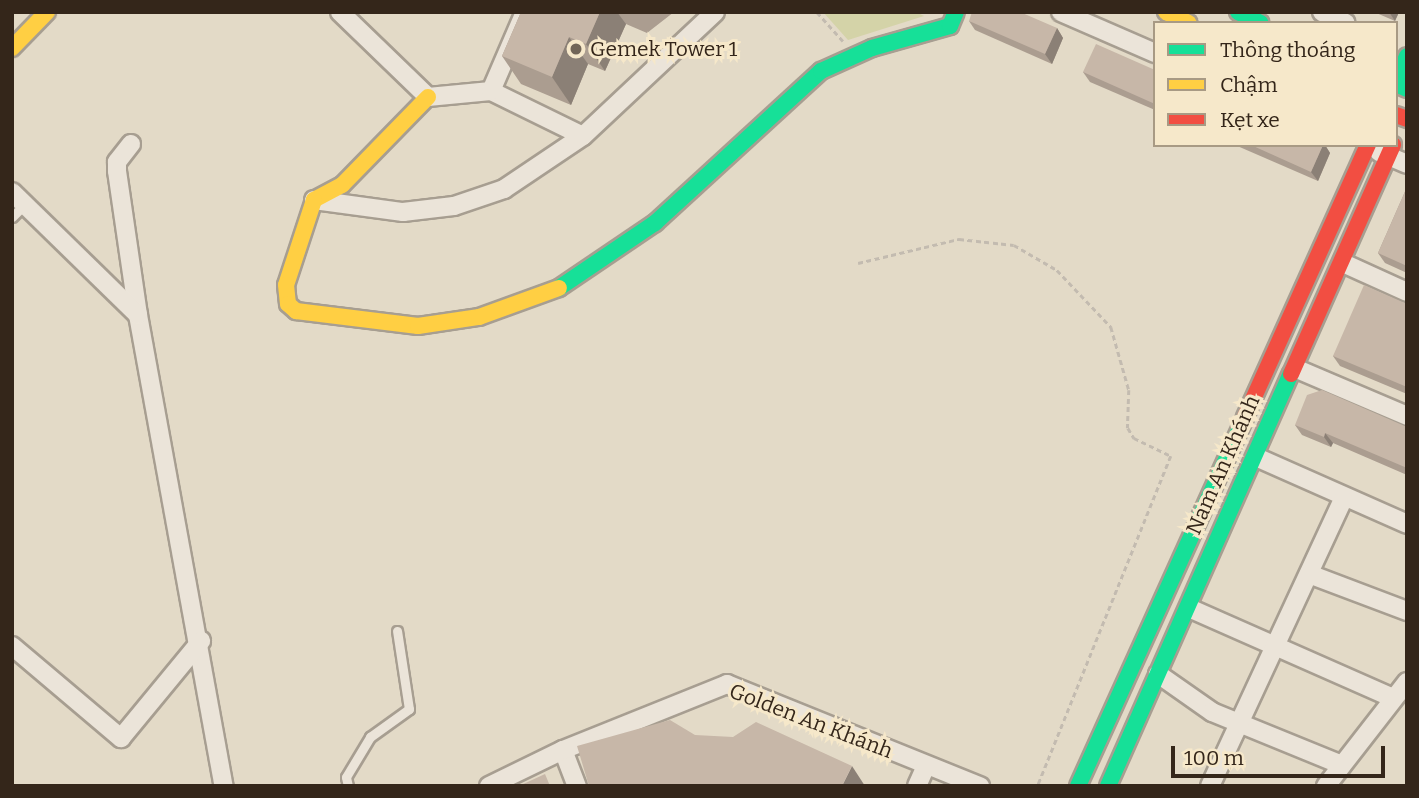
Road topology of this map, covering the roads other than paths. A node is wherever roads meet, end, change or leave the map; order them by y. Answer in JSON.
{"nodes":[{"id":1,"x":47,"y":12,"type":"edge"},
{"id":2,"x":340,"y":12,"type":"edge"},
{"id":3,"x":525,"y":12,"type":"edge"},
{"id":4,"x":715,"y":12,"type":"edge"},
{"id":5,"x":956,"y":12,"type":"edge"},
{"id":6,"x":1061,"y":12,"type":"edge"},
{"id":7,"x":1166,"y":12,"type":"edge"},
{"id":8,"x":1238,"y":12,"type":"edge"},
{"id":9,"x":1322,"y":12,"type":"edge"},
{"id":10,"x":1185,"y":21,"type":"edge"},
{"id":11,"x":1257,"y":21,"type":"edge"},
{"id":12,"x":1342,"y":21,"type":"edge"},
{"id":13,"x":12,"y":48,"type":"edge"},
{"id":14,"x":1153,"y":52,"type":"edge"},
{"id":15,"x":1407,"y":57,"type":"edge"},
{"id":16,"x":1398,"y":78,"type":"edge"},
{"id":17,"x":491,"y":92,"type":"junction"},
{"id":18,"x":428,"y":97,"type":"junction"},
{"id":19,"x":583,"y":136,"type":"junction"},
{"id":20,"x":131,"y":144,"type":"dead end"},
{"id":21,"x":1366,"y":147,"type":"edge"},
{"id":22,"x":1371,"y":147,"type":"edge"},
{"id":23,"x":1391,"y":151,"type":"edge"},
{"id":24,"x":1407,"y":164,"type":"edge"},
{"id":25,"x":19,"y":198,"type":"edge"},
{"id":26,"x":313,"y":201,"type":"junction"},
{"id":27,"x":12,"y":217,"type":"edge"},
{"id":28,"x":1343,"y":263,"type":"junction"},
{"id":29,"x":1407,"y":292,"type":"edge"},
{"id":30,"x":1293,"y":311,"type":"junction"},
{"id":31,"x":138,"y":315,"type":"junction"},
{"id":32,"x":1317,"y":322,"type":"junction"},
{"id":33,"x":1297,"y":369,"type":"junction"},
{"id":34,"x":1407,"y":416,"type":"edge"},
{"id":35,"x":1256,"y":457,"type":"junction"},
{"id":36,"x":1343,"y":499,"type":"junction"},
{"id":37,"x":1407,"y":524,"type":"edge"},
{"id":38,"x":1309,"y":574,"type":"junction"},
{"id":39,"x":1189,"y":608,"type":"junction"},
{"id":40,"x":1407,"y":611,"type":"edge"},
{"id":41,"x":397,"y":631,"type":"dead end"},
{"id":42,"x":201,"y":641,"type":"junction"},
{"id":43,"x":12,"y":646,"type":"edge"},
{"id":44,"x":1276,"y":649,"type":"junction"},
{"id":45,"x":1158,"y":674,"type":"junction"},
{"id":46,"x":1407,"y":682,"type":"edge"},
{"id":47,"x":1394,"y":698,"type":"junction"},
{"id":48,"x":1241,"y":722,"type":"junction"},
{"id":49,"x":563,"y":750,"type":"junction"},
{"id":50,"x":1342,"y":765,"type":"junction"},
{"id":51,"x":926,"y":766,"type":"junction"},
{"id":52,"x":224,"y":786,"type":"edge"},
{"id":53,"x":348,"y":786,"type":"edge"},
{"id":54,"x":489,"y":786,"type":"edge"},
{"id":55,"x":577,"y":786,"type":"edge"},
{"id":56,"x":917,"y":786,"type":"edge"},
{"id":57,"x":980,"y":786,"type":"edge"},
{"id":58,"x":1079,"y":786,"type":"edge"},
{"id":59,"x":1108,"y":786,"type":"edge"},
{"id":60,"x":1210,"y":786,"type":"edge"},
{"id":61,"x":1326,"y":786,"type":"edge"}],
"edges":[{"from":1,"to":13,"type":"street"},
{"from":2,"to":18,"type":"street"},
{"from":3,"to":17,"type":"street"},
{"from":4,"to":19,"type":"street"},
{"from":5,"to":26,"type":"street"},
{"from":6,"to":14,"type":"street"},
{"from":7,"to":10,"type":"street"},
{"from":8,"to":11,"type":"street"},
{"from":9,"to":12,"type":"street"},
{"from":15,"to":16,"type":"street"},
{"from":17,"to":18,"type":"street"},
{"from":17,"to":19,"type":"street"},
{"from":18,"to":26,"type":"street"},
{"from":19,"to":26,"type":"street"},
{"from":20,"to":31,"type":"street"},
{"from":21,"to":30,"type":"street","name":"Nam An Khánh"},
{"from":22,"to":23,"type":"street"},
{"from":23,"to":24,"type":"street"},
{"from":23,"to":28,"type":"street","name":"Nam An Khánh"},
{"from":25,"to":27,"type":"lane"},
{"from":25,"to":31,"type":"street"},
{"from":28,"to":29,"type":"street"},
{"from":28,"to":32,"type":"street","name":"Nam An Khánh"},
{"from":30,"to":32,"type":"street"},
{"from":30,"to":58,"type":"street","name":"Nam An Khánh"},
{"from":31,"to":42,"type":"street"},
{"from":32,"to":33,"type":"street","name":"Nam An Khánh"},
{"from":33,"to":34,"type":"street"},
{"from":33,"to":35,"type":"street","name":"Nam An Khánh"},
{"from":35,"to":36,"type":"street"},
{"from":35,"to":39,"type":"street","name":"Nam An Khánh"},
{"from":36,"to":37,"type":"street"},
{"from":36,"to":38,"type":"street"},
{"from":38,"to":40,"type":"street"},
{"from":38,"to":44,"type":"street"},
{"from":39,"to":44,"type":"street"},
{"from":39,"to":45,"type":"street","name":"Nam An Khánh"},
{"from":41,"to":53,"type":"lane"},
{"from":42,"to":43,"type":"street"},
{"from":42,"to":52,"type":"street"},
{"from":44,"to":47,"type":"street"},
{"from":44,"to":48,"type":"street"},
{"from":45,"to":48,"type":"street"},
{"from":45,"to":59,"type":"street","name":"Nam An Khánh"},
{"from":46,"to":47,"type":"street"},
{"from":47,"to":50,"type":"street"},
{"from":48,"to":50,"type":"street"},
{"from":48,"to":60,"type":"street"},
{"from":49,"to":51,"type":"street","name":"Golden An Khánh"},
{"from":49,"to":54,"type":"street","name":"Golden An Khánh"},
{"from":49,"to":55,"type":"street"},
{"from":50,"to":61,"type":"street"},
{"from":51,"to":56,"type":"street"},
{"from":51,"to":57,"type":"street","name":"Golden An Khánh"}]}
